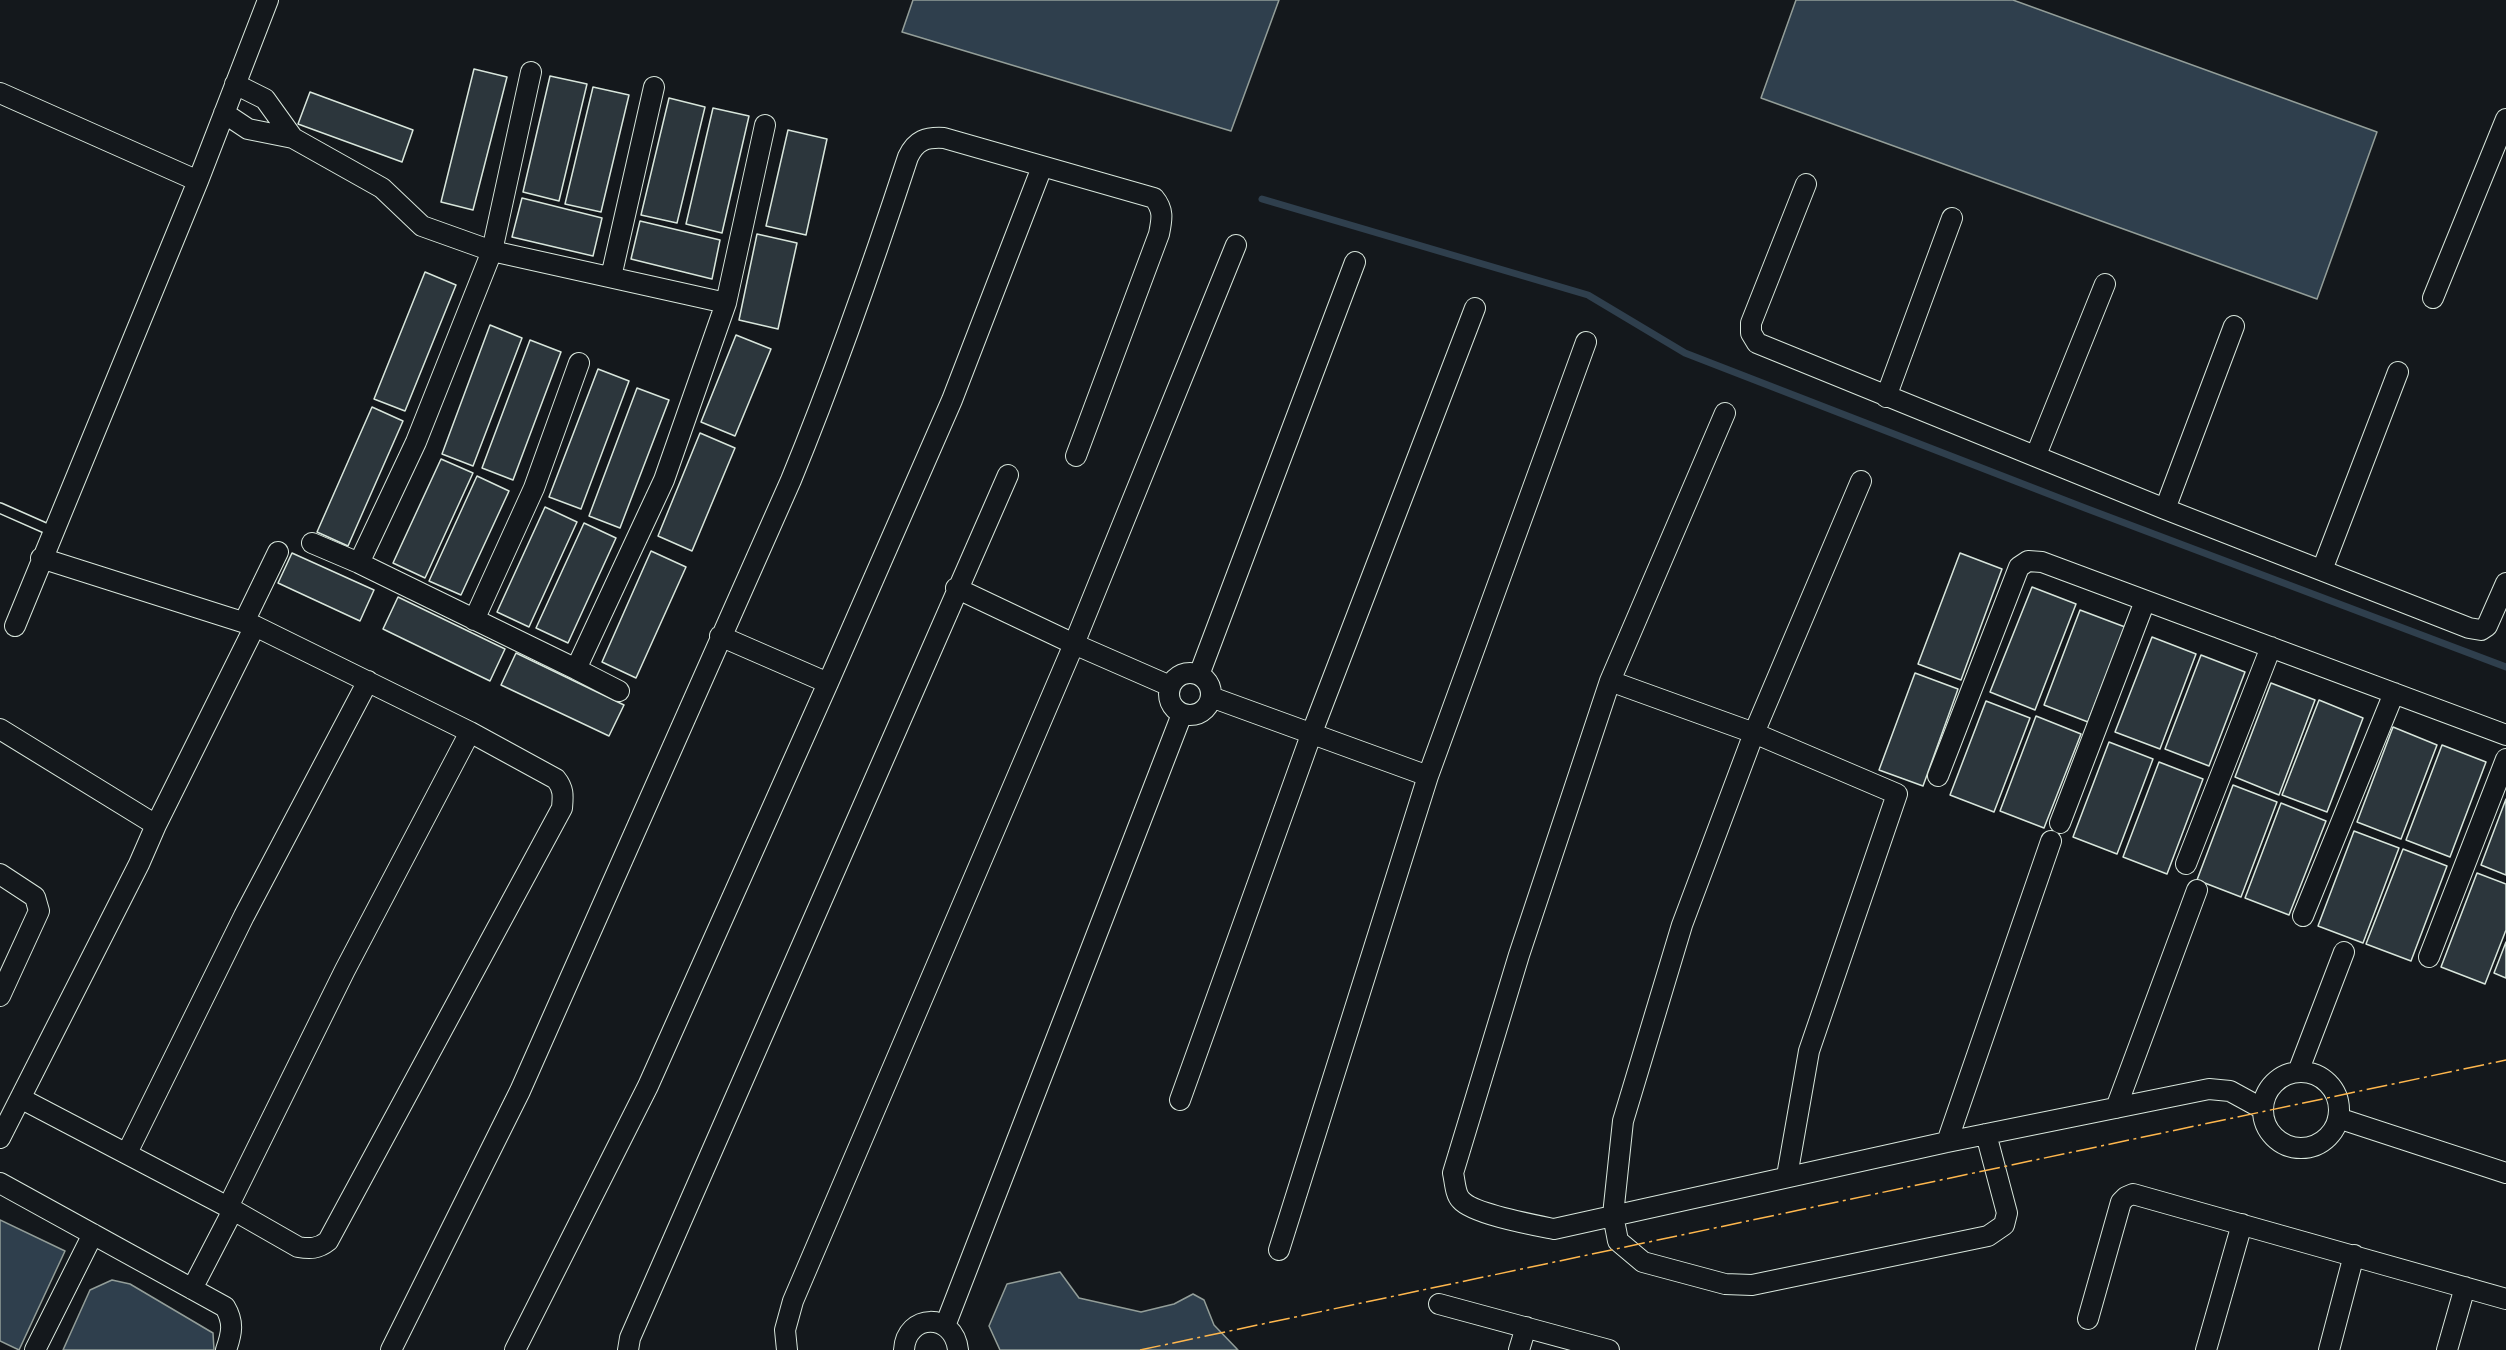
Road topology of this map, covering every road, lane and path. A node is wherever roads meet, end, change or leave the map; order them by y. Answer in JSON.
{"nodes":[{"id":1,"x":268,"y":0,"type":"edge"},
{"id":2,"x":531,"y":72,"type":"dead end"},
{"id":3,"x":235,"y":84,"type":"junction"},
{"id":4,"x":654,"y":87,"type":"dead end"},
{"id":5,"x":0,"y":93,"type":"edge"},
{"id":6,"x":224,"y":113,"type":"junction"},
{"id":7,"x":2506,"y":119,"type":"edge"},
{"id":8,"x":765,"y":125,"type":"dead end"},
{"id":9,"x":293,"y":138,"type":"junction"},
{"id":10,"x":1042,"y":167,"type":"junction"},
{"id":11,"x":198,"y":182,"type":"junction"},
{"id":12,"x":1806,"y":184,"type":"dead end"},
{"id":13,"x":1952,"y":218,"type":"dead end"},
{"id":14,"x":1236,"y":245,"type":"dead end"},
{"id":15,"x":492,"y":251,"type":"junction"},
{"id":16,"x":1355,"y":262,"type":"dead end"},
{"id":17,"x":611,"y":277,"type":"junction"},
{"id":18,"x":2104,"y":284,"type":"dead end"},
{"id":19,"x":2433,"y":298,"type":"dead end"},
{"id":20,"x":726,"y":303,"type":"junction"},
{"id":21,"x":1475,"y":308,"type":"dead end"},
{"id":22,"x":2234,"y":326,"type":"dead end"},
{"id":23,"x":1586,"y":342,"type":"dead end"},
{"id":24,"x":579,"y":363,"type":"dead end"},
{"id":25,"x":2398,"y":372,"type":"dead end"},
{"id":26,"x":1886,"y":397,"type":"junction"},
{"id":27,"x":1725,"y":413,"type":"dead end"},
{"id":28,"x":2036,"y":455,"type":"junction"},
{"id":29,"x":1076,"y":456,"type":"dead end"},
{"id":30,"x":1008,"y":475,"type":"dead end"},
{"id":31,"x":1861,"y":481,"type":"dead end"},
{"id":32,"x":0,"y":508,"type":"edge"},
{"id":33,"x":2165,"y":509,"type":"junction"},
{"id":34,"x":52,"y":531,"type":"junction"},
{"id":35,"x":312,"y":543,"type":"dead end"},
{"id":36,"x":278,"y":552,"type":"dead end"},
{"id":37,"x":41,"y":558,"type":"junction"},
{"id":38,"x":359,"y":563,"type":"junction"},
{"id":39,"x":2322,"y":570,"type":"junction"},
{"id":40,"x":2506,"y":583,"type":"edge"},
{"id":41,"x":956,"y":588,"type":"junction"},
{"id":42,"x":2145,"y":601,"type":"junction"},
{"id":43,"x":474,"y":620,"type":"junction"},
{"id":44,"x":249,"y":624,"type":"junction"},
{"id":45,"x":15,"y":626,"type":"dead end"},
{"id":46,"x":720,"y":636,"type":"junction"},
{"id":47,"x":1074,"y":644,"type":"junction"},
{"id":48,"x":2271,"y":647,"type":"junction"},
{"id":49,"x":576,"y":669,"type":"junction"},
{"id":50,"x":1199,"y":675,"type":"junction"},
{"id":51,"x":368,"y":681,"type":"junction"},
{"id":52,"x":1610,"y":681,"type":"junction"},
{"id":53,"x":828,"y":683,"type":"junction"},
{"id":54,"x":1170,"y":686,"type":"junction"},
{"id":55,"x":619,"y":691,"type":"dead end"},
{"id":56,"x":2394,"y":693,"type":"junction"},
{"id":57,"x":1211,"y":697,"type":"junction"},
{"id":58,"x":1182,"y":714,"type":"junction"},
{"id":59,"x":0,"y":729,"type":"edge"},
{"id":60,"x":470,"y":732,"type":"junction"},
{"id":61,"x":1754,"y":733,"type":"junction"},
{"id":62,"x":1311,"y":735,"type":"junction"},
{"id":63,"x":2506,"y":735,"type":"edge"},
{"id":64,"x":2506,"y":759,"type":"edge"},
{"id":65,"x":1428,"y":776,"type":"junction"},
{"id":66,"x":1938,"y":776,"type":"dead end"},
{"id":67,"x":156,"y":825,"type":"junction"},
{"id":68,"x":2186,"y":864,"type":"dead end"},
{"id":69,"x":0,"y":874,"type":"edge"},
{"id":70,"x":2197,"y":890,"type":"dead end"},
{"id":71,"x":2303,"y":916,"type":"dead end"},
{"id":72,"x":2344,"y":952,"type":"dead end"},
{"id":73,"x":2429,"y":957,"type":"dead end"},
{"id":74,"x":0,"y":996,"type":"edge"},
{"id":75,"x":2298,"y":1072,"type":"junction"},
{"id":76,"x":22,"y":1099,"type":"junction"},
{"id":77,"x":1180,"y":1100,"type":"dead end"},
{"id":78,"x":2116,"y":1108,"type":"junction"},
{"id":79,"x":2263,"y":1109,"type":"junction"},
{"id":80,"x":2338,"y":1118,"type":"junction"},
{"id":81,"x":1986,"y":1134,"type":"junction"},
{"id":82,"x":0,"y":1138,"type":"edge"},
{"id":83,"x":1947,"y":1142,"type":"junction"},
{"id":84,"x":127,"y":1153,"type":"junction"},
{"id":85,"x":2506,"y":1173,"type":"edge"},
{"id":86,"x":1786,"y":1176,"type":"junction"},
{"id":87,"x":0,"y":1183,"type":"edge"},
{"id":88,"x":231,"y":1208,"type":"junction"},
{"id":89,"x":1613,"y":1215,"type":"junction"},
{"id":90,"x":2242,"y":1224,"type":"junction"},
{"id":91,"x":93,"y":1234,"type":"junction"},
{"id":92,"x":1279,"y":1250,"type":"dead end"},
{"id":93,"x":2354,"y":1256,"type":"junction"},
{"id":94,"x":2465,"y":1287,"type":"junction"},
{"id":95,"x":192,"y":1289,"type":"junction"},
{"id":96,"x":2506,"y":1299,"type":"edge"},
{"id":97,"x":1439,"y":1304,"type":"dead end"},
{"id":98,"x":2088,"y":1319,"type":"dead end"},
{"id":99,"x":945,"y":1326,"type":"junction"},
{"id":100,"x":1526,"y":1327,"type":"junction"},
{"id":101,"x":900,"y":1349,"type":"edge"},
{"id":102,"x":35,"y":1350,"type":"edge"},
{"id":103,"x":226,"y":1350,"type":"edge"},
{"id":104,"x":391,"y":1350,"type":"edge"},
{"id":105,"x":515,"y":1350,"type":"edge"},
{"id":106,"x":628,"y":1350,"type":"edge"},
{"id":107,"x":787,"y":1350,"type":"edge"},
{"id":108,"x":958,"y":1350,"type":"edge"},
{"id":109,"x":1519,"y":1350,"type":"edge"},
{"id":110,"x":1609,"y":1350,"type":"edge"},
{"id":111,"x":2206,"y":1350,"type":"edge"},
{"id":112,"x":2329,"y":1350,"type":"edge"},
{"id":113,"x":2448,"y":1350,"type":"edge"}],
"edges":[{"from":1,"to":3,"type":"street"},
{"from":2,"to":15,"type":"street"},
{"from":3,"to":6,"type":"street"},
{"from":3,"to":9,"type":"street"},
{"from":4,"to":17,"type":"street"},
{"from":5,"to":11,"type":"street"},
{"from":6,"to":9,"type":"street"},
{"from":6,"to":11,"type":"street"},
{"from":7,"to":19,"type":"street"},
{"from":8,"to":20,"type":"street"},
{"from":9,"to":15,"type":"street"},
{"from":10,"to":29,"type":"street"},
{"from":10,"to":46,"type":"street"},
{"from":10,"to":53,"type":"street"},
{"from":11,"to":34,"type":"street"},
{"from":12,"to":26,"type":"street"},
{"from":13,"to":26,"type":"street"},
{"from":14,"to":47,"type":"street"},
{"from":15,"to":17,"type":"street"},
{"from":15,"to":38,"type":"street"},
{"from":16,"to":50,"type":"street"},
{"from":17,"to":20,"type":"street"},
{"from":18,"to":28,"type":"street"},
{"from":20,"to":49,"type":"street"},
{"from":21,"to":62,"type":"street"},
{"from":22,"to":33,"type":"street"},
{"from":23,"to":65,"type":"street"},
{"from":24,"to":43,"type":"street"},
{"from":25,"to":39,"type":"street"},
{"from":26,"to":28,"type":"street"},
{"from":27,"to":52,"type":"street"},
{"from":28,"to":33,"type":"street"},
{"from":30,"to":41,"type":"street"},
{"from":31,"to":61,"type":"street"},
{"from":32,"to":34,"type":"lane"},
{"from":33,"to":39,"type":"street"},
{"from":34,"to":37,"type":"street"},
{"from":35,"to":38,"type":"street"},
{"from":36,"to":44,"type":"street"},
{"from":37,"to":44,"type":"street"},
{"from":37,"to":45,"type":"street"},
{"from":38,"to":43,"type":"street"},
{"from":39,"to":40,"type":"street"},
{"from":41,"to":47,"type":"street"},
{"from":41,"to":106,"type":"street"},
{"from":42,"to":48,"type":"street"},
{"from":42,"to":66,"type":"street"},
{"from":42,"to":83,"type":"street"},
{"from":43,"to":49,"type":"street"},
{"from":44,"to":51,"type":"street"},
{"from":44,"to":67,"type":"street"},
{"from":46,"to":53,"type":"street"},
{"from":46,"to":104,"type":"street"},
{"from":47,"to":54,"type":"street"},
{"from":47,"to":107,"type":"street"},
{"from":48,"to":56,"type":"street"},
{"from":48,"to":68,"type":"street"},
{"from":49,"to":55,"type":"street"},
{"from":50,"to":54,"type":"street"},
{"from":50,"to":57,"type":"street"},
{"from":51,"to":60,"type":"street"},
{"from":51,"to":84,"type":"street"},
{"from":52,"to":61,"type":"street"},
{"from":52,"to":89,"type":"street"},
{"from":53,"to":105,"type":"street"},
{"from":54,"to":58,"type":"street"},
{"from":56,"to":63,"type":"street"},
{"from":56,"to":71,"type":"street"},
{"from":57,"to":58,"type":"street"},
{"from":57,"to":62,"type":"street"},
{"from":58,"to":99,"type":"street"},
{"from":59,"to":67,"type":"street"},
{"from":60,"to":88,"type":"street"},
{"from":60,"to":88,"type":"street"},
{"from":61,"to":86,"type":"street"},
{"from":61,"to":89,"type":"street"},
{"from":62,"to":65,"type":"street"},
{"from":62,"to":77,"type":"street"},
{"from":64,"to":73,"type":"street"},
{"from":65,"to":92,"type":"street"},
{"from":67,"to":76,"type":"street"},
{"from":69,"to":74,"type":"street"},
{"from":70,"to":78,"type":"street"},
{"from":72,"to":75,"type":"street"},
{"from":75,"to":79,"type":"street"},
{"from":75,"to":80,"type":"street"},
{"from":76,"to":82,"type":"street"},
{"from":76,"to":84,"type":"street"},
{"from":78,"to":79,"type":"street"},
{"from":78,"to":81,"type":"street"},
{"from":79,"to":80,"type":"street"},
{"from":80,"to":85,"type":"street"},
{"from":81,"to":83,"type":"street"},
{"from":81,"to":89,"type":"street"},
{"from":83,"to":86,"type":"street"},
{"from":84,"to":88,"type":"street"},
{"from":86,"to":89,"type":"street"},
{"from":87,"to":91,"type":"street"},
{"from":88,"to":95,"type":"street"},
{"from":90,"to":93,"type":"street"},
{"from":90,"to":98,"type":"street"},
{"from":90,"to":111,"type":"street"},
{"from":91,"to":95,"type":"street"},
{"from":91,"to":102,"type":"street"},
{"from":93,"to":94,"type":"street"},
{"from":93,"to":112,"type":"street"},
{"from":94,"to":96,"type":"street"},
{"from":94,"to":113,"type":"street"},
{"from":95,"to":103,"type":"street"},
{"from":97,"to":100,"type":"street"},
{"from":99,"to":101,"type":"street"},
{"from":99,"to":108,"type":"street"},
{"from":100,"to":109,"type":"street"},
{"from":100,"to":110,"type":"street"}]}
